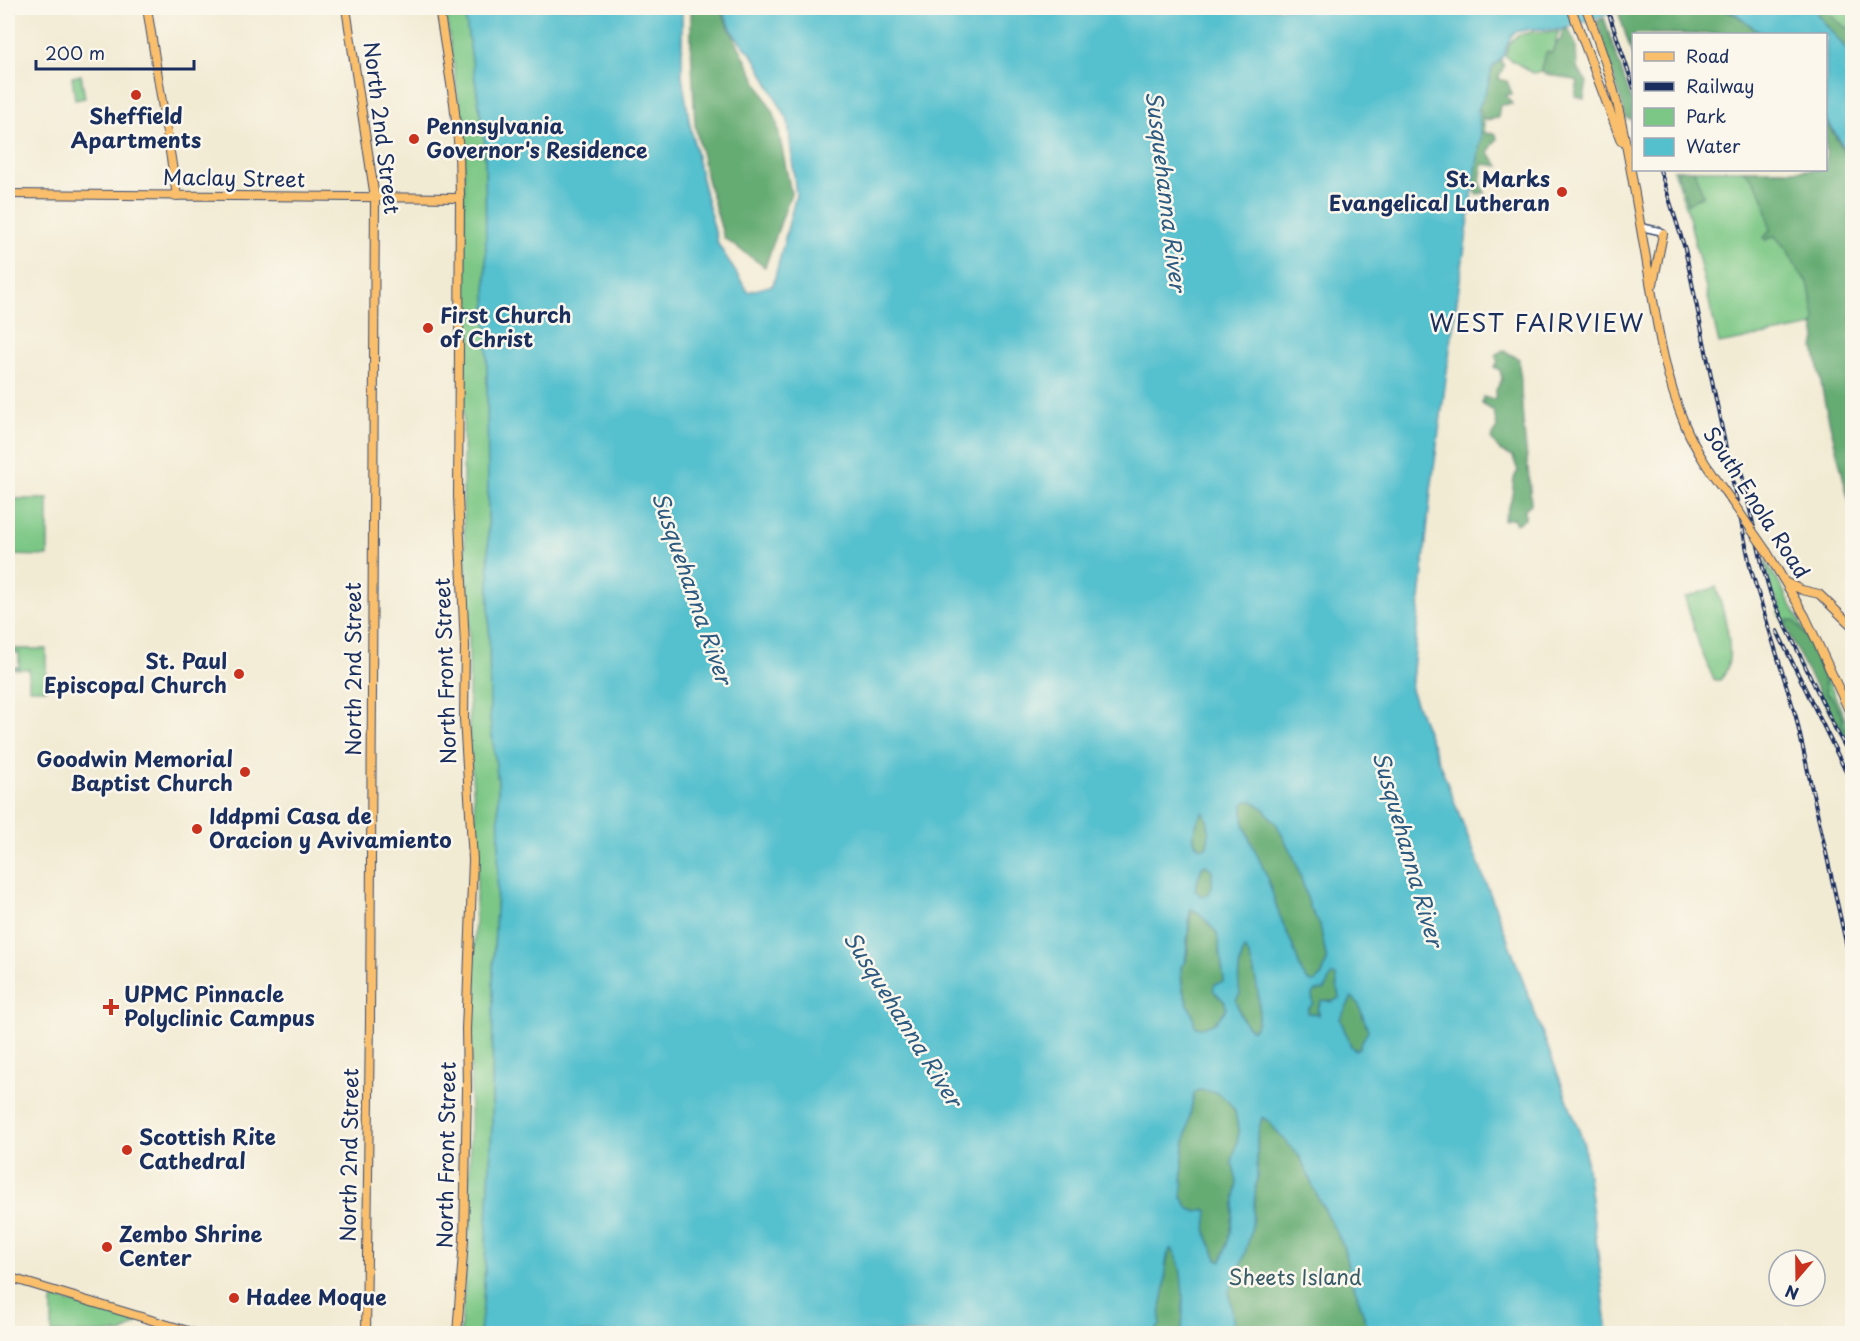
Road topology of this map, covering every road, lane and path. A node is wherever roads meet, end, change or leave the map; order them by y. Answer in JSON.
{"nodes":[{"id":1,"x":147,"y":8,"type":"edge"},
{"id":2,"x":346,"y":8,"type":"edge"},
{"id":3,"x":439,"y":8,"type":"edge"},
{"id":4,"x":1571,"y":8,"type":"edge"},
{"id":5,"x":1586,"y":8,"type":"edge"},
{"id":6,"x":1628,"y":159,"type":"junction"},
{"id":7,"x":8,"y":194,"type":"edge"},
{"id":8,"x":177,"y":196,"type":"junction"},
{"id":9,"x":375,"y":198,"type":"junction"},
{"id":10,"x":460,"y":198,"type":"junction"},
{"id":11,"x":1641,"y":227,"type":"junction"},
{"id":12,"x":1663,"y":234,"type":"joint"},
{"id":13,"x":1652,"y":288,"type":"junction"},
{"id":14,"x":1786,"y":582,"type":"junction"},
{"id":15,"x":1812,"y":593,"type":"junction"},
{"id":16,"x":1795,"y":598,"type":"junction"},
{"id":17,"x":1852,"y":626,"type":"edge"},
{"id":18,"x":1852,"y":717,"type":"edge"},
{"id":19,"x":8,"y":1278,"type":"edge"},
{"id":20,"x":198,"y":1334,"type":"edge"},
{"id":21,"x":366,"y":1334,"type":"edge"},
{"id":22,"x":457,"y":1334,"type":"edge"}],
"edges":[{"from":1,"to":8,"type":"main road"},
{"from":2,"to":9,"type":"main road","name":"North 2nd Street"},
{"from":3,"to":10,"type":"main road","name":"North Front Street"},
{"from":4,"to":6,"type":"main road","name":"South Enola Road"},
{"from":5,"to":6,"type":"main road","name":"South Enola Road"},
{"from":6,"to":11,"type":"main road","name":"South Enola Road"},
{"from":7,"to":8,"type":"main road","name":"Maclay Street"},
{"from":8,"to":9,"type":"main road","name":"Maclay Street"},
{"from":9,"to":10,"type":"main road","name":"Maclay Street"},
{"from":9,"to":21,"type":"main road","name":"North 2nd Street"},
{"from":10,"to":22,"type":"main road","name":"North Front Street"},
{"from":11,"to":12,"type":"street"},
{"from":11,"to":13,"type":"main road","name":"South Enola Road"},
{"from":12,"to":13,"type":"main road"},
{"from":13,"to":14,"type":"main road","name":"South Enola Road","bridge":true},
{"from":14,"to":15,"type":"main road"},
{"from":14,"to":16,"type":"main road","name":"South Enola Road"},
{"from":15,"to":16,"type":"main road"},
{"from":15,"to":17,"type":"main road"},
{"from":16,"to":18,"type":"main road","name":"South Enola Road"},
{"from":19,"to":20,"type":"main road"}]}
